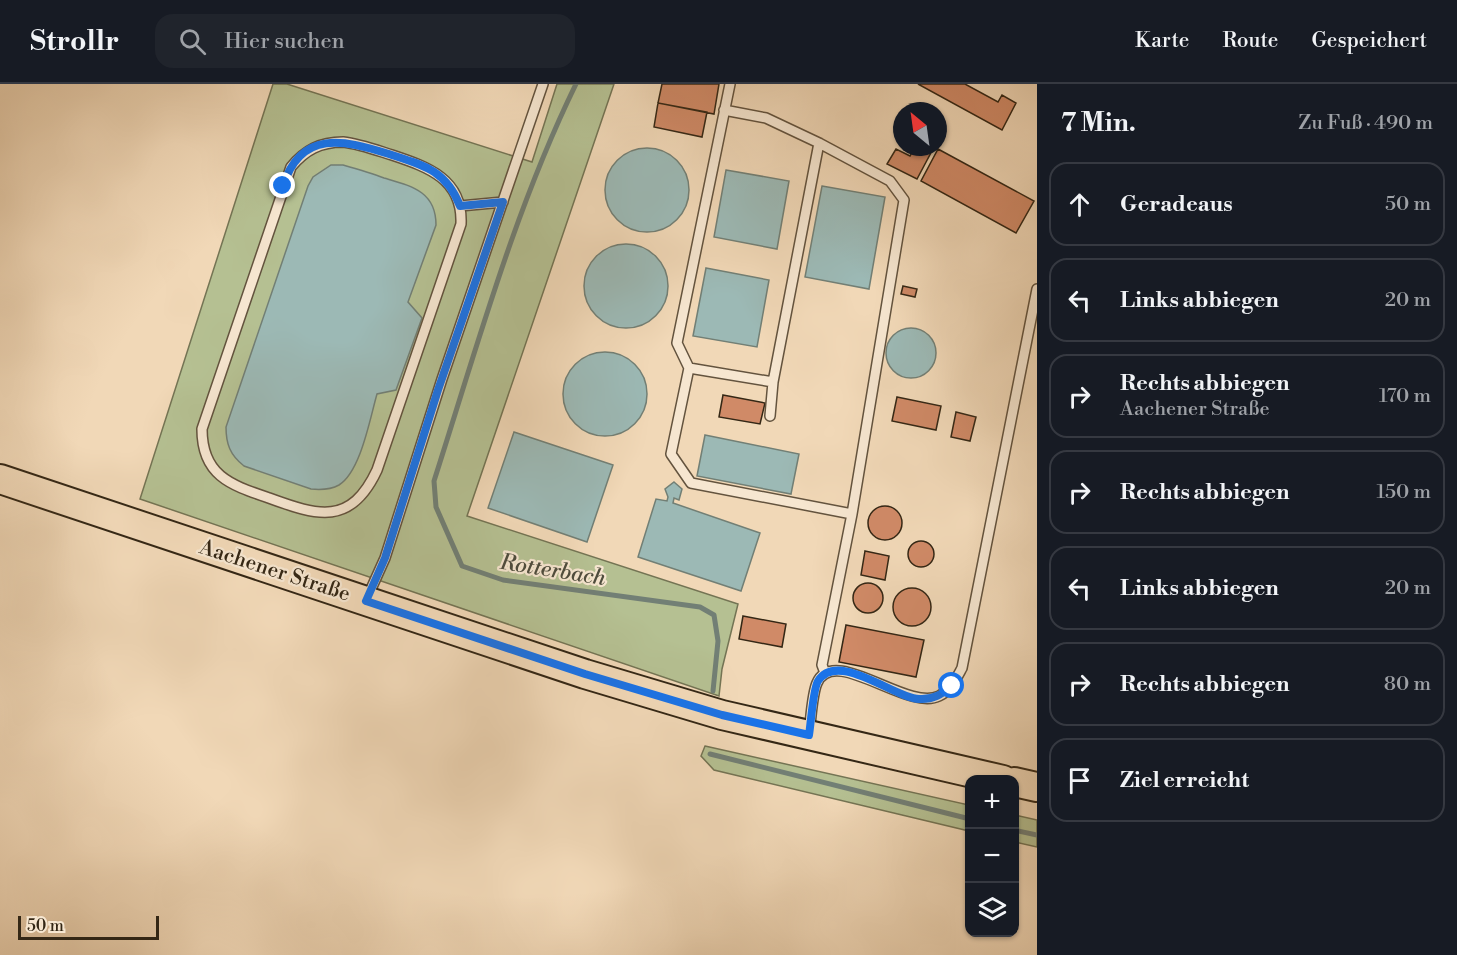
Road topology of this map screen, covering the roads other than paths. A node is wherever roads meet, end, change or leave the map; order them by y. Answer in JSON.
{"nodes":[{"id":1,"x":543,"y":84,"type":"edge"},
{"id":2,"x":730,"y":84,"type":"edge"},
{"id":3,"x":724,"y":110,"type":"junction"},
{"id":4,"x":819,"y":143,"type":"junction"},
{"id":5,"x":503,"y":202,"type":"junction"},
{"id":6,"x":460,"y":206,"type":"junction"},
{"id":7,"x":1037,"y":289,"type":"edge"},
{"id":8,"x":689,"y":368,"type":"junction"},
{"id":9,"x":773,"y":382,"type":"junction"},
{"id":10,"x":770,"y":416,"type":"dead end"},
{"id":11,"x":0,"y":478,"type":"edge"},
{"id":12,"x":852,"y":514,"type":"junction"},
{"id":13,"x":366,"y":601,"type":"junction"},
{"id":14,"x":825,"y":673,"type":"junction"},
{"id":15,"x":809,"y":735,"type":"junction"},
{"id":16,"x":981,"y":775,"type":"edge"},
{"id":17,"x":1019,"y":783,"type":"edge"},
{"id":18,"x":1037,"y":787,"type":"edge"}],
"edges":[{"from":1,"to":5,"type":"lane"},
{"from":2,"to":3,"type":"lane"},
{"from":3,"to":4,"type":"lane"},
{"from":3,"to":8,"type":"lane"},
{"from":4,"to":9,"type":"lane"},
{"from":4,"to":12,"type":"lane"},
{"from":5,"to":6,"type":"lane"},
{"from":5,"to":13,"type":"lane"},
{"from":6,"to":6,"type":"lane"},
{"from":7,"to":14,"type":"lane"},
{"from":8,"to":9,"type":"lane"},
{"from":8,"to":12,"type":"lane"},
{"from":9,"to":10,"type":"lane"},
{"from":11,"to":13,"type":"main road","name":"Aachener Straße"},
{"from":12,"to":14,"type":"lane"},
{"from":13,"to":15,"type":"main road","name":"Aachener Straße"},
{"from":14,"to":15,"type":"lane"},
{"from":15,"to":16,"type":"main road","name":"Aachener Straße"},
{"from":17,"to":18,"type":"main road"}]}
